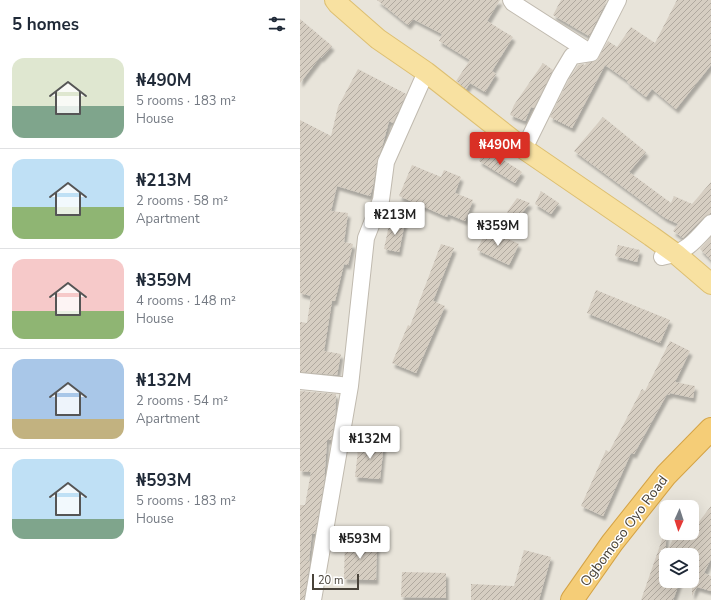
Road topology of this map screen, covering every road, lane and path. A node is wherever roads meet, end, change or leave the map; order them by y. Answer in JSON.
{"nodes":[{"id":1,"x":335,"y":0,"type":"edge"},
{"id":2,"x":511,"y":0,"type":"edge"},
{"id":3,"x":618,"y":0,"type":"edge"},
{"id":4,"x":591,"y":53,"type":"junction"},
{"id":5,"x":426,"y":72,"type":"junction"},
{"id":6,"x":524,"y":149,"type":"junction"},
{"id":7,"x":711,"y":223,"type":"edge"},
{"id":8,"x":669,"y":255,"type":"junction"},
{"id":9,"x":711,"y":284,"type":"edge"},
{"id":10,"x":711,"y":299,"type":"edge"},
{"id":11,"x":300,"y":381,"type":"edge"},
{"id":12,"x":350,"y":386,"type":"junction"},
{"id":13,"x":710,"y":428,"type":"edge"},
{"id":14,"x":313,"y":600,"type":"edge"},
{"id":15,"x":572,"y":600,"type":"edge"}],
"edges":[{"from":1,"to":5,"type":"main road"},
{"from":2,"to":4,"type":"street"},
{"from":3,"to":4,"type":"street"},
{"from":4,"to":6,"type":"street"},
{"from":5,"to":6,"type":"main road"},
{"from":5,"to":12,"type":"street"},
{"from":6,"to":8,"type":"main road"},
{"from":7,"to":8,"type":"street"},
{"from":8,"to":9,"type":"main road"},
{"from":8,"to":10,"type":"main road"},
{"from":11,"to":12,"type":"street"},
{"from":12,"to":14,"type":"street"},
{"from":13,"to":15,"type":"highway","name":"Ogbomoso Oyo Road"}]}
